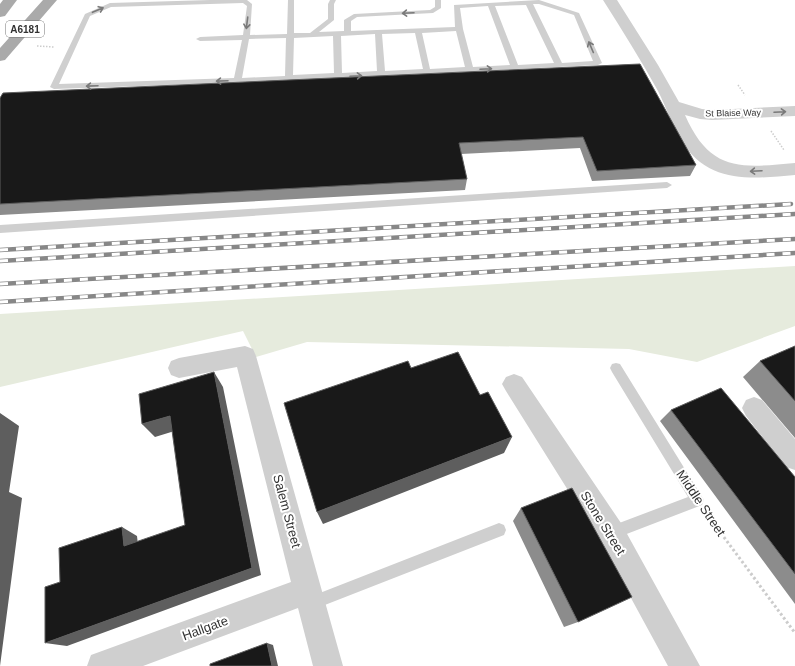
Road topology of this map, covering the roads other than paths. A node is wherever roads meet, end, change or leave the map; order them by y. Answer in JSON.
{"nodes":[{"id":1,"x":10,"y":0,"type":"edge"},
{"id":2,"x":50,"y":0,"type":"edge"},
{"id":3,"x":291,"y":0,"type":"edge"},
{"id":4,"x":333,"y":0,"type":"edge"},
{"id":5,"x":438,"y":0,"type":"edge"},
{"id":6,"x":610,"y":0,"type":"edge"},
{"id":7,"x":529,"y":3,"type":"junction"},
{"id":8,"x":492,"y":4,"type":"junction"},
{"id":9,"x":0,"y":13,"type":"edge"},
{"id":10,"x":459,"y":29,"type":"junction"},
{"id":11,"x":418,"y":31,"type":"junction"},
{"id":12,"x":378,"y":32,"type":"junction"},
{"id":13,"x":337,"y":34,"type":"junction"},
{"id":14,"x":348,"y":34,"type":"junction"},
{"id":15,"x":311,"y":35,"type":"junction"},
{"id":16,"x":289,"y":36,"type":"junction"},
{"id":17,"x":246,"y":38,"type":"junction"},
{"id":18,"x":200,"y":39,"type":"dead end"},
{"id":19,"x":0,"y":58,"type":"edge"},
{"id":20,"x":559,"y":65,"type":"junction"},
{"id":21,"x":515,"y":68,"type":"junction"},
{"id":22,"x":470,"y":70,"type":"junction"},
{"id":23,"x":427,"y":72,"type":"junction"},
{"id":24,"x":381,"y":74,"type":"junction"},
{"id":25,"x":338,"y":76,"type":"junction"},
{"id":26,"x":289,"y":79,"type":"junction"},
{"id":27,"x":237,"y":81,"type":"junction"},
{"id":28,"x":673,"y":105,"type":"junction"},
{"id":29,"x":795,"y":111,"type":"edge"},
{"id":30,"x":795,"y":169,"type":"edge"},
{"id":31,"x":667,"y":185,"type":"dead end"},
{"id":32,"x":0,"y":229,"type":"edge"},
{"id":33,"x":179,"y":368,"type":"dead end"},
{"id":34,"x":616,"y":368,"type":"dead end"},
{"id":35,"x":514,"y":384,"type":"dead end"},
{"id":36,"x":754,"y":408,"type":"dead end"},
{"id":37,"x":795,"y":458,"type":"edge"},
{"id":38,"x":499,"y":530,"type":"dead end"},
{"id":39,"x":611,"y":533,"type":"junction"},
{"id":40,"x":310,"y":596,"type":"junction"},
{"id":41,"x":102,"y":666,"type":"edge"},
{"id":42,"x":328,"y":666,"type":"edge"},
{"id":43,"x":685,"y":666,"type":"edge"}],
"edges":[{"from":1,"to":9,"type":"main road","number":"A6181"},
{"from":2,"to":19,"type":"main road","number":"A6181"},
{"from":3,"to":16,"type":"lane"},
{"from":4,"to":15,"type":"lane"},
{"from":5,"to":14,"type":"lane","one_way":true},
{"from":6,"to":28,"type":"street"},
{"from":7,"to":8,"type":"lane"},
{"from":7,"to":20,"type":"lane"},
{"from":20,"to":7,"type":"lane","one_way":true},
{"from":8,"to":10,"type":"lane"},
{"from":8,"to":21,"type":"lane"},
{"from":10,"to":11,"type":"lane"},
{"from":10,"to":22,"type":"lane"},
{"from":11,"to":12,"type":"lane"},
{"from":11,"to":23,"type":"lane"},
{"from":12,"to":14,"type":"lane"},
{"from":12,"to":24,"type":"lane"},
{"from":13,"to":14,"type":"lane"},
{"from":13,"to":15,"type":"lane"},
{"from":13,"to":25,"type":"lane"},
{"from":15,"to":16,"type":"lane"},
{"from":16,"to":17,"type":"lane"},
{"from":16,"to":26,"type":"lane"},
{"from":17,"to":18,"type":"lane"},
{"from":17,"to":27,"type":"lane"},
{"from":27,"to":17,"type":"lane","one_way":true},
{"from":20,"to":21,"type":"lane"},
{"from":22,"to":21,"type":"lane","one_way":true},
{"from":22,"to":23,"type":"lane"},
{"from":23,"to":24,"type":"lane"},
{"from":25,"to":24,"type":"lane","one_way":true},
{"from":25,"to":26,"type":"lane"},
{"from":26,"to":27,"type":"lane"},
{"from":28,"to":29,"type":"street","name":"St Blaise Way","one_way":true},
{"from":30,"to":28,"type":"street","one_way":true},
{"from":31,"to":32,"type":"lane"},
{"from":33,"to":40,"type":"street","name":"Salem Street"},
{"from":34,"to":39,"type":"lane","name":"Middle Street"},
{"from":35,"to":39,"type":"street","name":"Stone Street"},
{"from":36,"to":37,"type":"street"},
{"from":38,"to":40,"type":"lane"},
{"from":39,"to":43,"type":"street","name":"Stone Street"},
{"from":40,"to":41,"type":"street","name":"Hallgate"},
{"from":40,"to":42,"type":"street","name":"Salem Street"}]}
